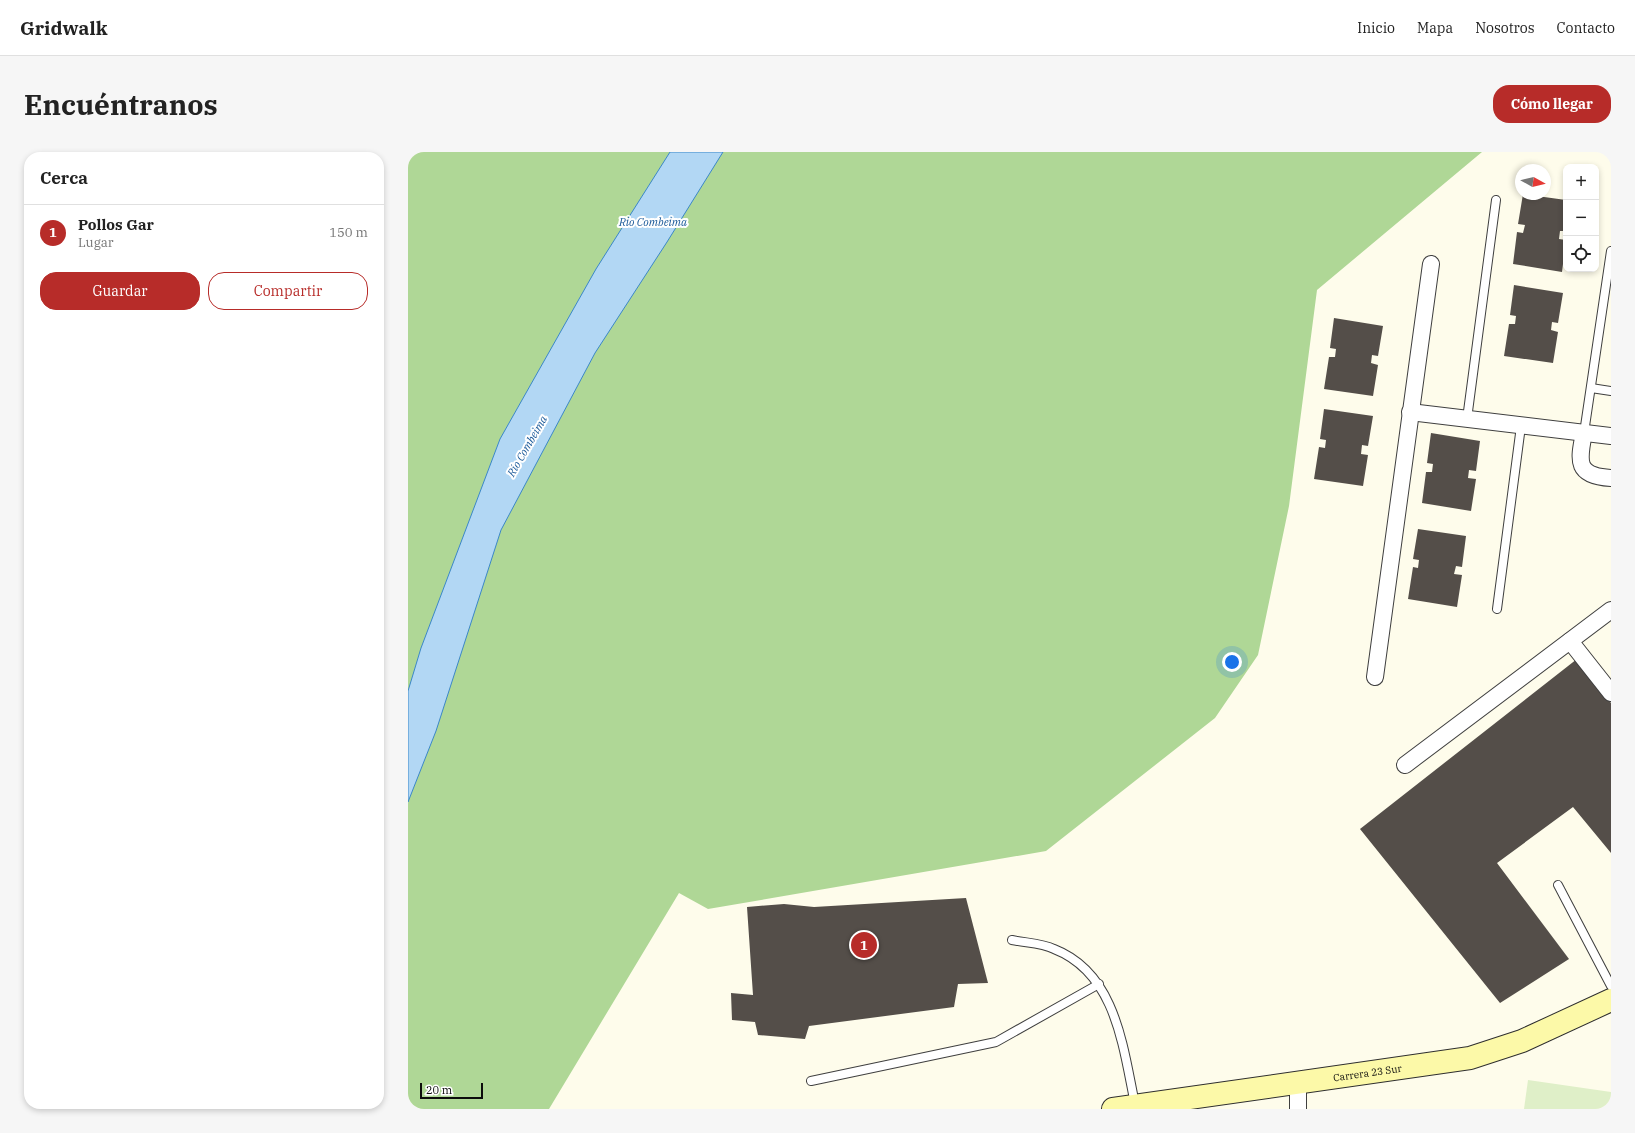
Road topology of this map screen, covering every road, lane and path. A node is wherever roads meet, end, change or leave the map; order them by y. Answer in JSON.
{"nodes":[{"id":1,"x":1496,"y":200,"type":"dead end"},
{"id":2,"x":1611,"y":251,"type":"edge"},
{"id":3,"x":1431,"y":264,"type":"dead end"},
{"id":4,"x":1591,"y":388,"type":"junction"},
{"id":5,"x":1611,"y":391,"type":"edge"},
{"id":6,"x":1410,"y":412,"type":"junction"},
{"id":7,"x":1467,"y":419,"type":"junction"},
{"id":8,"x":1521,"y":426,"type":"junction"},
{"id":9,"x":1584,"y":433,"type":"junction"},
{"id":10,"x":1611,"y":436,"type":"edge"},
{"id":11,"x":1611,"y":478,"type":"edge"},
{"id":12,"x":1498,"y":609,"type":"dead end"},
{"id":13,"x":1611,"y":610,"type":"edge"},
{"id":14,"x":1570,"y":641,"type":"junction"},
{"id":15,"x":1375,"y":677,"type":"dead end"},
{"id":16,"x":1611,"y":693,"type":"edge"},
{"id":17,"x":1405,"y":766,"type":"dead end"},
{"id":18,"x":1558,"y":885,"type":"dead end"},
{"id":19,"x":1012,"y":940,"type":"dead end"},
{"id":20,"x":1099,"y":984,"type":"junction"},
{"id":21,"x":1611,"y":986,"type":"edge"},
{"id":22,"x":1611,"y":1000,"type":"edge"},
{"id":23,"x":811,"y":1081,"type":"dead end"},
{"id":24,"x":1298,"y":1083,"type":"junction"},
{"id":25,"x":1135,"y":1106,"type":"junction"},
{"id":26,"x":1113,"y":1109,"type":"edge"},
{"id":27,"x":1298,"y":1109,"type":"edge"}],
"edges":[{"from":1,"to":7,"type":"lane"},
{"from":2,"to":4,"type":"lane"},
{"from":3,"to":6,"type":"street"},
{"from":4,"to":5,"type":"lane"},
{"from":4,"to":9,"type":"lane"},
{"from":6,"to":7,"type":"street"},
{"from":6,"to":15,"type":"street"},
{"from":7,"to":8,"type":"street"},
{"from":8,"to":9,"type":"street"},
{"from":8,"to":12,"type":"lane"},
{"from":9,"to":10,"type":"street"},
{"from":9,"to":11,"type":"street"},
{"from":13,"to":14,"type":"street"},
{"from":14,"to":16,"type":"street"},
{"from":14,"to":17,"type":"street"},
{"from":18,"to":21,"type":"lane"},
{"from":19,"to":20,"type":"lane"},
{"from":20,"to":23,"type":"lane"},
{"from":20,"to":25,"type":"lane"},
{"from":22,"to":24,"type":"main road","name":"Carrera 23 Sur"},
{"from":24,"to":25,"type":"main road","name":"Carrera 23 Sur"},
{"from":24,"to":27,"type":"street"},
{"from":25,"to":26,"type":"main road","name":"Carrera 23 Sur"}]}
